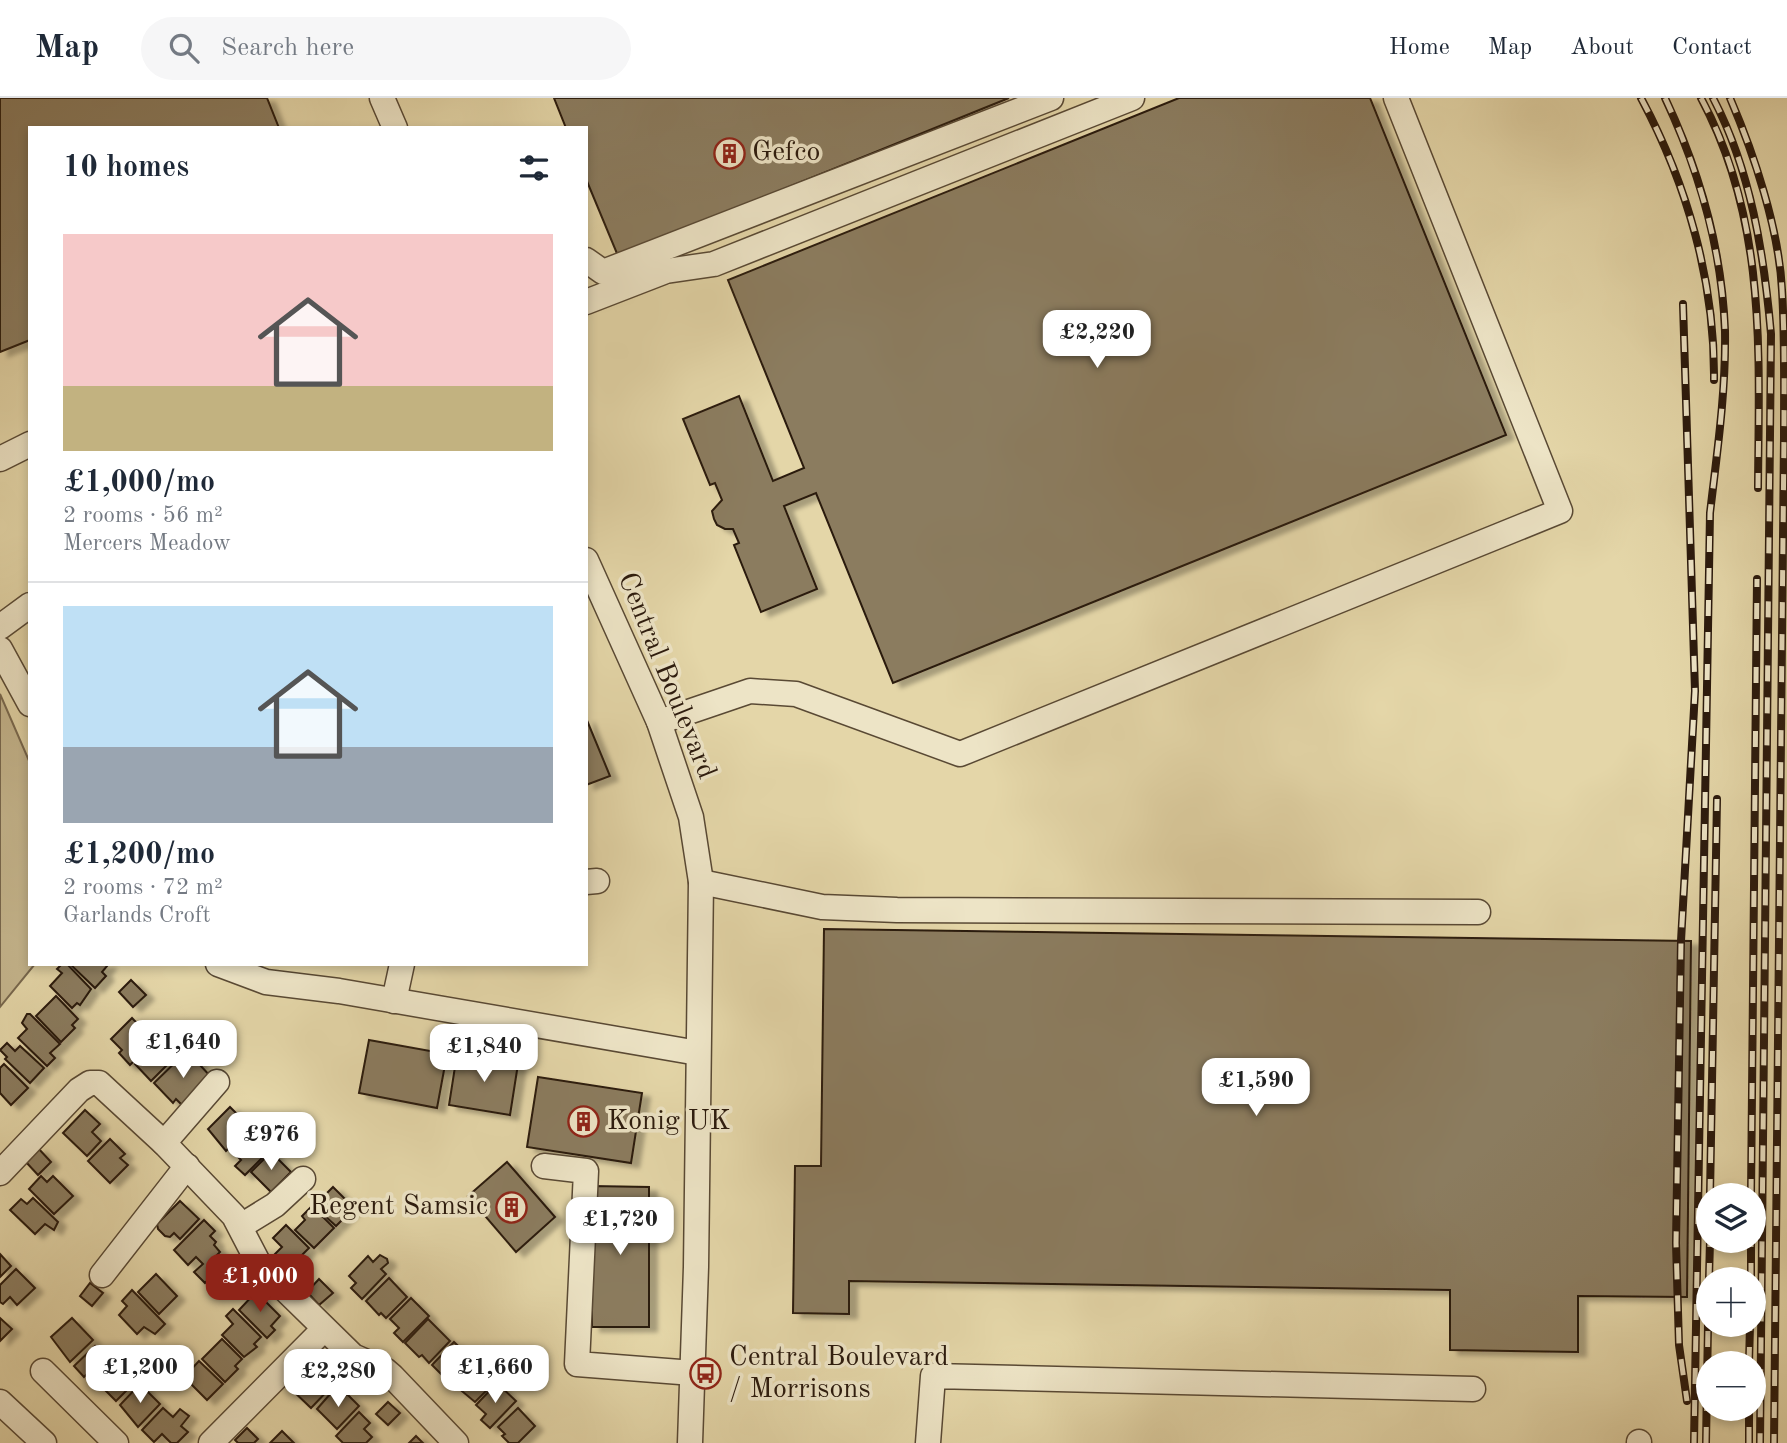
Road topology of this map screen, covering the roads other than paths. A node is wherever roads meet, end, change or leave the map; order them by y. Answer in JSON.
{"nodes":[{"id":1,"x":382,"y":98,"type":"edge"},
{"id":2,"x":1051,"y":98,"type":"edge"},
{"id":3,"x":1132,"y":98,"type":"edge"},
{"id":4,"x":1396,"y":98,"type":"edge"},
{"id":5,"x":394,"y":126,"type":"edge"},
{"id":6,"x":588,"y":261,"type":"edge"},
{"id":7,"x":588,"y":301,"type":"edge"},
{"id":8,"x":28,"y":445,"type":"edge"},
{"id":9,"x":0,"y":459,"type":"edge"},
{"id":10,"x":588,"y":564,"type":"edge"},
{"id":11,"x":28,"y":606,"type":"edge"},
{"id":12,"x":0,"y":627,"type":"edge"},
{"id":13,"x":0,"y":649,"type":"edge"},
{"id":14,"x":28,"y":700,"type":"edge"},
{"id":15,"x":659,"y":722,"type":"junction"},
{"id":16,"x":701,"y":882,"type":"junction"},
{"id":17,"x":1478,"y":912,"type":"dead end"},
{"id":18,"x":223,"y":966,"type":"edge"},
{"id":19,"x":402,"y":966,"type":"edge"},
{"id":20,"x":394,"y":1001,"type":"junction"},
{"id":21,"x":698,"y":1053,"type":"junction"},
{"id":22,"x":216,"y":1082,"type":"dead end"},
{"id":23,"x":164,"y":1143,"type":"junction"},
{"id":24,"x":187,"y":1166,"type":"junction"},
{"id":25,"x":544,"y":1166,"type":"dead end"},
{"id":26,"x":0,"y":1173,"type":"edge"},
{"id":27,"x":303,"y":1179,"type":"dead end"},
{"id":28,"x":241,"y":1226,"type":"junction"},
{"id":29,"x":102,"y":1275,"type":"dead end"},
{"id":30,"x":324,"y":1329,"type":"junction"},
{"id":31,"x":43,"y":1371,"type":"dead end"},
{"id":32,"x":693,"y":1373,"type":"junction"},
{"id":33,"x":1473,"y":1390,"type":"dead end"},
{"id":34,"x":0,"y":1402,"type":"edge"},
{"id":35,"x":44,"y":1443,"type":"edge"},
{"id":36,"x":116,"y":1443,"type":"edge"},
{"id":37,"x":211,"y":1443,"type":"edge"},
{"id":38,"x":456,"y":1443,"type":"edge"},
{"id":39,"x":690,"y":1443,"type":"edge"},
{"id":40,"x":928,"y":1443,"type":"edge"}],
"edges":[{"from":1,"to":5,"type":"street"},
{"from":2,"to":6,"type":"street"},
{"from":3,"to":7,"type":"street"},
{"from":4,"to":15,"type":"street"},
{"from":8,"to":9,"type":"street"},
{"from":10,"to":15,"type":"street","name":"Central Boulevard"},
{"from":11,"to":12,"type":"street"},
{"from":13,"to":14,"type":"street"},
{"from":15,"to":16,"type":"street","name":"Central Boulevard"},
{"from":16,"to":17,"type":"street"},
{"from":16,"to":21,"type":"street","name":"Central Boulevard"},
{"from":18,"to":20,"type":"street"},
{"from":19,"to":20,"type":"street"},
{"from":20,"to":21,"type":"street"},
{"from":21,"to":32,"type":"street","name":"Central Boulevard"},
{"from":22,"to":23,"type":"street"},
{"from":23,"to":24,"type":"street"},
{"from":23,"to":26,"type":"street"},
{"from":24,"to":28,"type":"street"},
{"from":24,"to":29,"type":"street"},
{"from":25,"to":32,"type":"street"},
{"from":27,"to":28,"type":"street"},
{"from":28,"to":30,"type":"street"},
{"from":30,"to":37,"type":"street"},
{"from":30,"to":38,"type":"street"},
{"from":31,"to":36,"type":"street"},
{"from":32,"to":39,"type":"street","name":"Central Boulevard"},
{"from":33,"to":40,"type":"street"},
{"from":34,"to":35,"type":"street"}]}
